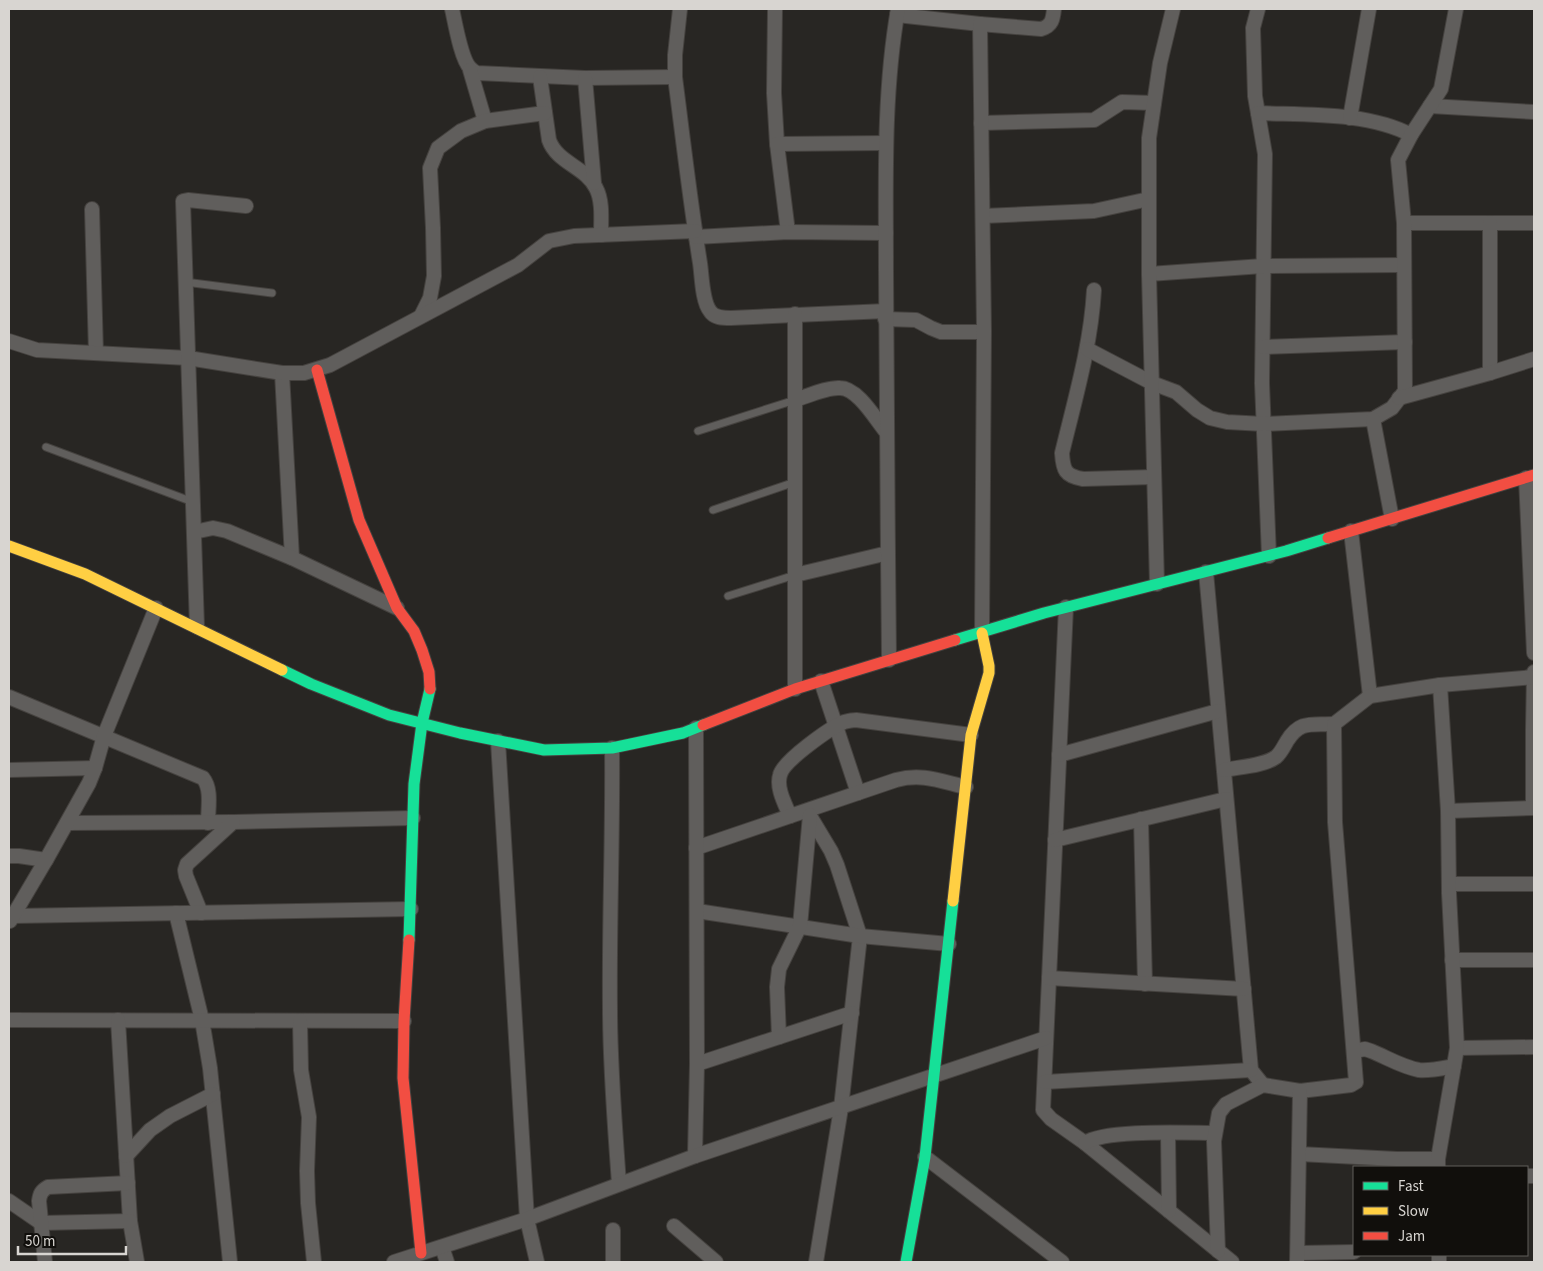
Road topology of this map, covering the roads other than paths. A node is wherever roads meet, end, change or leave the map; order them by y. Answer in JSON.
{"nodes":[{"id":1,"x":452,"y":9,"type":"edge"},
{"id":2,"x":680,"y":9,"type":"edge"},
{"id":3,"x":775,"y":9,"type":"edge"},
{"id":4,"x":1054,"y":9,"type":"edge"},
{"id":5,"x":1173,"y":9,"type":"edge"},
{"id":6,"x":1258,"y":9,"type":"edge"},
{"id":7,"x":1369,"y":9,"type":"edge"},
{"id":8,"x":1456,"y":9,"type":"edge"},
{"id":9,"x":897,"y":12,"type":"edge"},
{"id":10,"x":980,"y":24,"type":"junction"},
{"id":11,"x":470,"y":70,"type":"junction"},
{"id":12,"x":540,"y":77,"type":"junction"},
{"id":13,"x":675,"y":77,"type":"junction"},
{"id":14,"x":585,"y":78,"type":"junction"},
{"id":15,"x":1154,"y":102,"type":"junction"},
{"id":16,"x":1430,"y":106,"type":"junction"},
{"id":17,"x":1534,"y":112,"type":"edge"},
{"id":18,"x":545,"y":113,"type":"junction"},
{"id":19,"x":1258,"y":113,"type":"junction"},
{"id":20,"x":1350,"y":118,"type":"junction"},
{"id":21,"x":485,"y":121,"type":"junction"},
{"id":22,"x":981,"y":123,"type":"junction"},
{"id":23,"x":1411,"y":135,"type":"junction"},
{"id":24,"x":886,"y":143,"type":"junction"},
{"id":25,"x":776,"y":144,"type":"junction"},
{"id":26,"x":594,"y":183,"type":"junction"},
{"id":27,"x":1149,"y":199,"type":"junction"},
{"id":28,"x":246,"y":206,"type":"dead end"},
{"id":29,"x":92,"y":209,"type":"dead end"},
{"id":30,"x":982,"y":216,"type":"junction"},
{"id":31,"x":1404,"y":223,"type":"junction"},
{"id":32,"x":1490,"y":223,"type":"junction"},
{"id":33,"x":1534,"y":223,"type":"edge"},
{"id":34,"x":788,"y":232,"type":"junction"},
{"id":35,"x":695,"y":234,"type":"junction"},
{"id":36,"x":886,"y":234,"type":"junction"},
{"id":37,"x":601,"y":235,"type":"junction"},
{"id":38,"x":1404,"y":265,"type":"junction"},
{"id":39,"x":1264,"y":266,"type":"junction"},
{"id":40,"x":1149,"y":274,"type":"junction"},
{"id":41,"x":185,"y":282,"type":"junction"},
{"id":42,"x":1094,"y":290,"type":"dead end"},
{"id":43,"x":272,"y":293,"type":"dead end"},
{"id":44,"x":795,"y":314,"type":"junction"},
{"id":45,"x":886,"y":315,"type":"junction"},
{"id":46,"x":422,"y":316,"type":"junction"},
{"id":47,"x":984,"y":332,"type":"junction"},
{"id":48,"x":9,"y":341,"type":"edge"},
{"id":49,"x":1405,"y":342,"type":"junction"},
{"id":50,"x":1262,"y":347,"type":"junction"},
{"id":51,"x":1087,"y":349,"type":"junction"},
{"id":52,"x":96,"y":353,"type":"junction"},
{"id":53,"x":188,"y":358,"type":"junction"},
{"id":54,"x":1534,"y":359,"type":"edge"},
{"id":55,"x":318,"y":370,"type":"junction"},
{"id":56,"x":282,"y":373,"type":"junction"},
{"id":57,"x":1490,"y":373,"type":"junction"},
{"id":58,"x":1152,"y":384,"type":"junction"},
{"id":59,"x":1399,"y":398,"type":"junction"},
{"id":60,"x":795,"y":400,"type":"junction"},
{"id":61,"x":1372,"y":419,"type":"junction"},
{"id":62,"x":1264,"y":424,"type":"junction"},
{"id":63,"x":698,"y":431,"type":"dead end"},
{"id":64,"x":886,"y":433,"type":"junction"},
{"id":65,"x":46,"y":447,"type":"dead end"},
{"id":66,"x":1530,"y":476,"type":"edge"},
{"id":67,"x":1154,"y":477,"type":"junction"},
{"id":68,"x":795,"y":482,"type":"junction"},
{"id":69,"x":193,"y":502,"type":"junction"},
{"id":70,"x":713,"y":510,"type":"dead end"},
{"id":71,"x":1392,"y":519,"type":"junction"},
{"id":72,"x":194,"y":532,"type":"junction"},
{"id":73,"x":1351,"y":532,"type":"junction"},
{"id":74,"x":9,"y":546,"type":"edge"},
{"id":75,"x":888,"y":554,"type":"junction"},
{"id":76,"x":1270,"y":556,"type":"junction"},
{"id":77,"x":292,"y":558,"type":"junction"},
{"id":78,"x":1206,"y":572,"type":"junction"},
{"id":79,"x":795,"y":575,"type":"junction"},
{"id":80,"x":1157,"y":584,"type":"junction"},
{"id":81,"x":728,"y":596,"type":"dead end"},
{"id":82,"x":1066,"y":607,"type":"junction"},
{"id":83,"x":156,"y":608,"type":"junction"},
{"id":84,"x":397,"y":608,"type":"junction"},
{"id":85,"x":197,"y":627,"type":"junction"},
{"id":86,"x":982,"y":633,"type":"junction"},
{"id":87,"x":1534,"y":653,"type":"edge"},
{"id":88,"x":889,"y":660,"type":"junction"},
{"id":89,"x":1534,"y":672,"type":"edge"},
{"id":90,"x":1534,"y":677,"type":"edge"},
{"id":91,"x":821,"y":681,"type":"junction"},
{"id":92,"x":1440,"y":685,"type":"junction"},
{"id":93,"x":795,"y":689,"type":"junction"},
{"id":94,"x":1370,"y":696,"type":"junction"},
{"id":95,"x":9,"y":697,"type":"edge"},
{"id":96,"x":1218,"y":711,"type":"junction"},
{"id":97,"x":422,"y":723,"type":"junction"},
{"id":98,"x":1334,"y":724,"type":"junction"},
{"id":99,"x":836,"y":726,"type":"junction"},
{"id":100,"x":696,"y":728,"type":"junction"},
{"id":101,"x":1533,"y":729,"type":"edge"},
{"id":102,"x":971,"y":735,"type":"junction"},
{"id":103,"x":104,"y":736,"type":"junction"},
{"id":104,"x":498,"y":741,"type":"junction"},
{"id":105,"x":612,"y":748,"type":"junction"},
{"id":106,"x":1059,"y":755,"type":"junction"},
{"id":107,"x":95,"y":768,"type":"junction"},
{"id":108,"x":9,"y":770,"type":"edge"},
{"id":109,"x":1224,"y":770,"type":"junction"},
{"id":110,"x":966,"y":787,"type":"junction"},
{"id":111,"x":858,"y":793,"type":"junction"},
{"id":112,"x":1226,"y":799,"type":"junction"},
{"id":113,"x":1534,"y":808,"type":"edge"},
{"id":114,"x":1448,"y":811,"type":"junction"},
{"id":115,"x":811,"y":813,"type":"junction"},
{"id":116,"x":790,"y":816,"type":"junction"},
{"id":117,"x":413,"y":818,"type":"junction"},
{"id":118,"x":1141,"y":819,"type":"junction"},
{"id":119,"x":208,"y":822,"type":"junction"},
{"id":120,"x":233,"y":822,"type":"junction"},
{"id":121,"x":67,"y":823,"type":"junction"},
{"id":122,"x":1055,"y":840,"type":"junction"},
{"id":123,"x":696,"y":848,"type":"junction"},
{"id":124,"x":9,"y":856,"type":"edge"},
{"id":125,"x":46,"y":860,"type":"junction"},
{"id":126,"x":1449,"y":884,"type":"junction"},
{"id":127,"x":1534,"y":884,"type":"edge"},
{"id":128,"x":411,"y":909,"type":"junction"},
{"id":129,"x":696,"y":911,"type":"junction"},
{"id":130,"x":176,"y":913,"type":"junction"},
{"id":131,"x":201,"y":913,"type":"junction"},
{"id":132,"x":11,"y":920,"type":"edge"},
{"id":133,"x":800,"y":926,"type":"junction"},
{"id":134,"x":860,"y":936,"type":"junction"},
{"id":135,"x":948,"y":944,"type":"junction"},
{"id":136,"x":1452,"y":960,"type":"junction"},
{"id":137,"x":1534,"y":960,"type":"edge"},
{"id":138,"x":1049,"y":978,"type":"junction"},
{"id":139,"x":1145,"y":984,"type":"junction"},
{"id":140,"x":1244,"y":989,"type":"junction"},
{"id":141,"x":852,"y":1013,"type":"junction"},
{"id":142,"x":9,"y":1020,"type":"edge"},
{"id":143,"x":118,"y":1020,"type":"junction"},
{"id":144,"x":202,"y":1020,"type":"junction"},
{"id":145,"x":300,"y":1021,"type":"junction"},
{"id":146,"x":404,"y":1021,"type":"junction"},
{"id":147,"x":779,"y":1037,"type":"junction"},
{"id":148,"x":1046,"y":1038,"type":"junction"},
{"id":149,"x":1534,"y":1047,"type":"edge"},
{"id":150,"x":1457,"y":1048,"type":"junction"},
{"id":151,"x":1354,"y":1050,"type":"junction"},
{"id":152,"x":697,"y":1064,"type":"junction"},
{"id":153,"x":1454,"y":1066,"type":"junction"},
{"id":154,"x":1251,"y":1070,"type":"junction"},
{"id":155,"x":935,"y":1075,"type":"junction"},
{"id":156,"x":1045,"y":1082,"type":"junction"},
{"id":157,"x":1263,"y":1085,"type":"junction"},
{"id":158,"x":1300,"y":1091,"type":"junction"},
{"id":159,"x":212,"y":1094,"type":"junction"},
{"id":160,"x":841,"y":1108,"type":"junction"},
{"id":161,"x":1168,"y":1133,"type":"junction"},
{"id":162,"x":1215,"y":1133,"type":"junction"},
{"id":163,"x":1085,"y":1143,"type":"junction"},
{"id":164,"x":1299,"y":1154,"type":"junction"},
{"id":165,"x":126,"y":1156,"type":"junction"},
{"id":166,"x":695,"y":1156,"type":"junction"},
{"id":167,"x":925,"y":1158,"type":"junction"},
{"id":168,"x":1438,"y":1163,"type":"edge"},
{"id":169,"x":128,"y":1182,"type":"junction"},
{"id":170,"x":619,"y":1184,"type":"junction"},
{"id":171,"x":9,"y":1201,"type":"edge"},
{"id":172,"x":1169,"y":1211,"type":"junction"},
{"id":173,"x":527,"y":1219,"type":"junction"},
{"id":174,"x":130,"y":1221,"type":"junction"},
{"id":175,"x":41,"y":1222,"type":"junction"},
{"id":176,"x":674,"y":1226,"type":"dead end"},
{"id":177,"x":614,"y":1230,"type":"dead end"},
{"id":178,"x":442,"y":1247,"type":"junction"},
{"id":179,"x":1218,"y":1251,"type":"junction"},
{"id":180,"x":1353,"y":1252,"type":"edge"},
{"id":181,"x":421,"y":1253,"type":"junction"},
{"id":182,"x":1297,"y":1258,"type":"edge"},
{"id":183,"x":43,"y":1262,"type":"edge"},
{"id":184,"x":137,"y":1262,"type":"edge"},
{"id":185,"x":230,"y":1262,"type":"edge"},
{"id":186,"x":314,"y":1262,"type":"edge"},
{"id":187,"x":394,"y":1262,"type":"edge"},
{"id":188,"x":446,"y":1262,"type":"edge"},
{"id":189,"x":537,"y":1262,"type":"edge"},
{"id":190,"x":613,"y":1262,"type":"edge"},
{"id":191,"x":716,"y":1262,"type":"edge"},
{"id":192,"x":816,"y":1262,"type":"edge"},
{"id":193,"x":906,"y":1262,"type":"edge"},
{"id":194,"x":1062,"y":1262,"type":"edge"},
{"id":195,"x":1232,"y":1262,"type":"edge"}],
"edges":[{"from":1,"to":11,"type":"street"},
{"from":2,"to":13,"type":"street"},
{"from":3,"to":25,"type":"street"},
{"from":4,"to":10,"type":"street"},
{"from":5,"to":15,"type":"street"},
{"from":6,"to":19,"type":"street"},
{"from":7,"to":20,"type":"street"},
{"from":8,"to":16,"type":"street"},
{"from":9,"to":10,"type":"street"},
{"from":9,"to":24,"type":"street"},
{"from":10,"to":22,"type":"street"},
{"from":11,"to":12,"type":"street"},
{"from":11,"to":21,"type":"street"},
{"from":12,"to":14,"type":"street"},
{"from":12,"to":18,"type":"street"},
{"from":13,"to":14,"type":"street"},
{"from":13,"to":35,"type":"street"},
{"from":14,"to":26,"type":"street"},
{"from":15,"to":22,"type":"street"},
{"from":15,"to":27,"type":"street"},
{"from":16,"to":17,"type":"street"},
{"from":16,"to":23,"type":"street"},
{"from":18,"to":21,"type":"street"},
{"from":18,"to":26,"type":"street"},
{"from":19,"to":20,"type":"street"},
{"from":19,"to":39,"type":"street"},
{"from":20,"to":23,"type":"street"},
{"from":21,"to":46,"type":"street"},
{"from":22,"to":30,"type":"street"},
{"from":23,"to":31,"type":"street"},
{"from":24,"to":25,"type":"street"},
{"from":24,"to":36,"type":"street"},
{"from":25,"to":34,"type":"street"},
{"from":26,"to":37,"type":"street"},
{"from":27,"to":30,"type":"street"},
{"from":27,"to":40,"type":"street"},
{"from":28,"to":41,"type":"street"},
{"from":29,"to":52,"type":"street"},
{"from":30,"to":47,"type":"street"},
{"from":31,"to":32,"type":"street"},
{"from":31,"to":38,"type":"street"},
{"from":32,"to":33,"type":"street"},
{"from":32,"to":57,"type":"street"},
{"from":34,"to":35,"type":"street"},
{"from":34,"to":36,"type":"street"},
{"from":35,"to":37,"type":"street"},
{"from":35,"to":44,"type":"street"},
{"from":36,"to":45,"type":"street"},
{"from":37,"to":46,"type":"street"},
{"from":38,"to":39,"type":"street"},
{"from":38,"to":49,"type":"street"},
{"from":39,"to":40,"type":"street"},
{"from":39,"to":50,"type":"street"},
{"from":40,"to":58,"type":"street"},
{"from":41,"to":43,"type":"lane"},
{"from":41,"to":53,"type":"street"},
{"from":42,"to":51,"type":"street"},
{"from":44,"to":45,"type":"street"},
{"from":44,"to":60,"type":"street"},
{"from":45,"to":47,"type":"street"},
{"from":45,"to":64,"type":"street"},
{"from":46,"to":55,"type":"street"},
{"from":47,"to":86,"type":"street"},
{"from":48,"to":52,"type":"street"},
{"from":49,"to":50,"type":"street"},
{"from":49,"to":59,"type":"street"},
{"from":50,"to":62,"type":"street"},
{"from":51,"to":58,"type":"street"},
{"from":51,"to":67,"type":"street"},
{"from":52,"to":53,"type":"street"},
{"from":53,"to":56,"type":"street"},
{"from":53,"to":69,"type":"street"},
{"from":54,"to":57,"type":"street"},
{"from":55,"to":56,"type":"street"},
{"from":55,"to":84,"type":"street"},
{"from":56,"to":77,"type":"street"},
{"from":57,"to":59,"type":"street"},
{"from":58,"to":62,"type":"street"},
{"from":58,"to":67,"type":"street"},
{"from":59,"to":61,"type":"street"},
{"from":60,"to":63,"type":"lane"},
{"from":60,"to":64,"type":"street"},
{"from":60,"to":68,"type":"street"},
{"from":61,"to":62,"type":"street"},
{"from":61,"to":71,"type":"street"},
{"from":62,"to":76,"type":"street"},
{"from":64,"to":75,"type":"street"},
{"from":65,"to":69,"type":"lane"},
{"from":66,"to":71,"type":"street"},
{"from":66,"to":87,"type":"street"},
{"from":67,"to":80,"type":"street"},
{"from":68,"to":70,"type":"lane"},
{"from":68,"to":79,"type":"street"},
{"from":69,"to":72,"type":"street"},
{"from":71,"to":73,"type":"street"},
{"from":72,"to":77,"type":"street"},
{"from":72,"to":85,"type":"street"},
{"from":73,"to":76,"type":"street"},
{"from":73,"to":94,"type":"street"},
{"from":74,"to":83,"type":"street"},
{"from":75,"to":79,"type":"street"},
{"from":75,"to":88,"type":"street"},
{"from":76,"to":78,"type":"street"},
{"from":77,"to":84,"type":"street"},
{"from":78,"to":80,"type":"street"},
{"from":78,"to":96,"type":"street"},
{"from":79,"to":81,"type":"lane"},
{"from":79,"to":93,"type":"street"},
{"from":80,"to":82,"type":"street"},
{"from":82,"to":86,"type":"street"},
{"from":82,"to":106,"type":"street"},
{"from":83,"to":85,"type":"street"},
{"from":83,"to":103,"type":"street"},
{"from":84,"to":97,"type":"street"},
{"from":85,"to":97,"type":"street"},
{"from":86,"to":88,"type":"street"},
{"from":86,"to":102,"type":"street"},
{"from":88,"to":91,"type":"street"},
{"from":89,"to":90,"type":"street"},
{"from":90,"to":92,"type":"street"},
{"from":90,"to":101,"type":"street"},
{"from":91,"to":93,"type":"street"},
{"from":91,"to":99,"type":"street"},
{"from":92,"to":94,"type":"street"},
{"from":92,"to":114,"type":"street"},
{"from":93,"to":100,"type":"street"},
{"from":94,"to":98,"type":"street"},
{"from":95,"to":103,"type":"street"},
{"from":96,"to":106,"type":"street"},
{"from":96,"to":109,"type":"street"},
{"from":97,"to":104,"type":"street"},
{"from":97,"to":117,"type":"street"},
{"from":98,"to":109,"type":"street"},
{"from":98,"to":151,"type":"street"},
{"from":99,"to":102,"type":"street"},
{"from":99,"to":111,"type":"street"},
{"from":99,"to":116,"type":"street"},
{"from":100,"to":105,"type":"street"},
{"from":100,"to":123,"type":"street"},
{"from":101,"to":113,"type":"street"},
{"from":102,"to":110,"type":"street"},
{"from":103,"to":107,"type":"street"},
{"from":103,"to":119,"type":"street"},
{"from":104,"to":105,"type":"street"},
{"from":104,"to":173,"type":"street"},
{"from":105,"to":170,"type":"street"},
{"from":106,"to":122,"type":"street"},
{"from":107,"to":108,"type":"street"},
{"from":107,"to":121,"type":"street"},
{"from":109,"to":112,"type":"street"},
{"from":110,"to":111,"type":"street"},
{"from":110,"to":135,"type":"street"},
{"from":111,"to":115,"type":"street"},
{"from":112,"to":118,"type":"street"},
{"from":112,"to":140,"type":"street"},
{"from":113,"to":114,"type":"street"},
{"from":114,"to":126,"type":"street"},
{"from":115,"to":116,"type":"street"},
{"from":115,"to":133,"type":"street"},
{"from":115,"to":134,"type":"street"},
{"from":116,"to":123,"type":"street"},
{"from":117,"to":120,"type":"street"},
{"from":117,"to":128,"type":"street"},
{"from":118,"to":122,"type":"street"},
{"from":118,"to":139,"type":"street"},
{"from":119,"to":120,"type":"street"},
{"from":119,"to":121,"type":"street"},
{"from":120,"to":131,"type":"street"},
{"from":121,"to":125,"type":"street"},
{"from":122,"to":138,"type":"street"},
{"from":123,"to":129,"type":"street"},
{"from":124,"to":125,"type":"street"},
{"from":125,"to":132,"type":"street"},
{"from":126,"to":127,"type":"street"},
{"from":126,"to":136,"type":"street"},
{"from":128,"to":131,"type":"street"},
{"from":128,"to":146,"type":"street"},
{"from":129,"to":133,"type":"street"},
{"from":129,"to":152,"type":"street"},
{"from":130,"to":131,"type":"street"},
{"from":130,"to":132,"type":"street"},
{"from":130,"to":144,"type":"street"},
{"from":133,"to":134,"type":"street"},
{"from":133,"to":147,"type":"street"},
{"from":134,"to":135,"type":"street"},
{"from":134,"to":141,"type":"street"},
{"from":135,"to":155,"type":"street"},
{"from":136,"to":137,"type":"street"},
{"from":136,"to":150,"type":"street"},
{"from":138,"to":139,"type":"street"},
{"from":138,"to":148,"type":"street"},
{"from":139,"to":140,"type":"street"},
{"from":140,"to":154,"type":"street"},
{"from":141,"to":147,"type":"street"},
{"from":141,"to":160,"type":"street"},
{"from":142,"to":143,"type":"street"},
{"from":143,"to":144,"type":"street"},
{"from":143,"to":165,"type":"street"},
{"from":144,"to":145,"type":"street"},
{"from":144,"to":159,"type":"street"},
{"from":145,"to":146,"type":"street"},
{"from":145,"to":186,"type":"street"},
{"from":146,"to":181,"type":"street"},
{"from":147,"to":152,"type":"street"},
{"from":148,"to":155,"type":"street"},
{"from":148,"to":156,"type":"street"},
{"from":149,"to":150,"type":"street"},
{"from":150,"to":153,"type":"street"},
{"from":151,"to":153,"type":"street"},
{"from":151,"to":158,"type":"street"},
{"from":152,"to":166,"type":"street"},
{"from":153,"to":168,"type":"street"},
{"from":154,"to":156,"type":"street"},
{"from":154,"to":157,"type":"street"},
{"from":155,"to":160,"type":"street"},
{"from":155,"to":167,"type":"street"},
{"from":156,"to":163,"type":"street"},
{"from":157,"to":158,"type":"street"},
{"from":157,"to":162,"type":"street"},
{"from":158,"to":164,"type":"street"},
{"from":159,"to":165,"type":"street"},
{"from":159,"to":185,"type":"street"},
{"from":160,"to":166,"type":"street"},
{"from":160,"to":192,"type":"street"},
{"from":161,"to":162,"type":"street"},
{"from":161,"to":163,"type":"street"},
{"from":161,"to":172,"type":"street"},
{"from":162,"to":179,"type":"street"},
{"from":163,"to":172,"type":"street"},
{"from":164,"to":168,"type":"street"},
{"from":164,"to":182,"type":"street"},
{"from":165,"to":169,"type":"street"},
{"from":166,"to":170,"type":"street"},
{"from":167,"to":193,"type":"street"},
{"from":167,"to":194,"type":"street"},
{"from":169,"to":174,"type":"street"},
{"from":169,"to":175,"type":"street"},
{"from":170,"to":173,"type":"street"},
{"from":171,"to":175,"type":"street"},
{"from":172,"to":179,"type":"street"},
{"from":173,"to":178,"type":"street"},
{"from":173,"to":189,"type":"street"},
{"from":174,"to":175,"type":"street"},
{"from":174,"to":184,"type":"street"},
{"from":175,"to":183,"type":"street"},
{"from":176,"to":191,"type":"street"},
{"from":177,"to":190,"type":"street"},
{"from":178,"to":181,"type":"street"},
{"from":178,"to":188,"type":"street"},
{"from":179,"to":195,"type":"street"},
{"from":180,"to":182,"type":"street"},
{"from":181,"to":187,"type":"street"}]}
